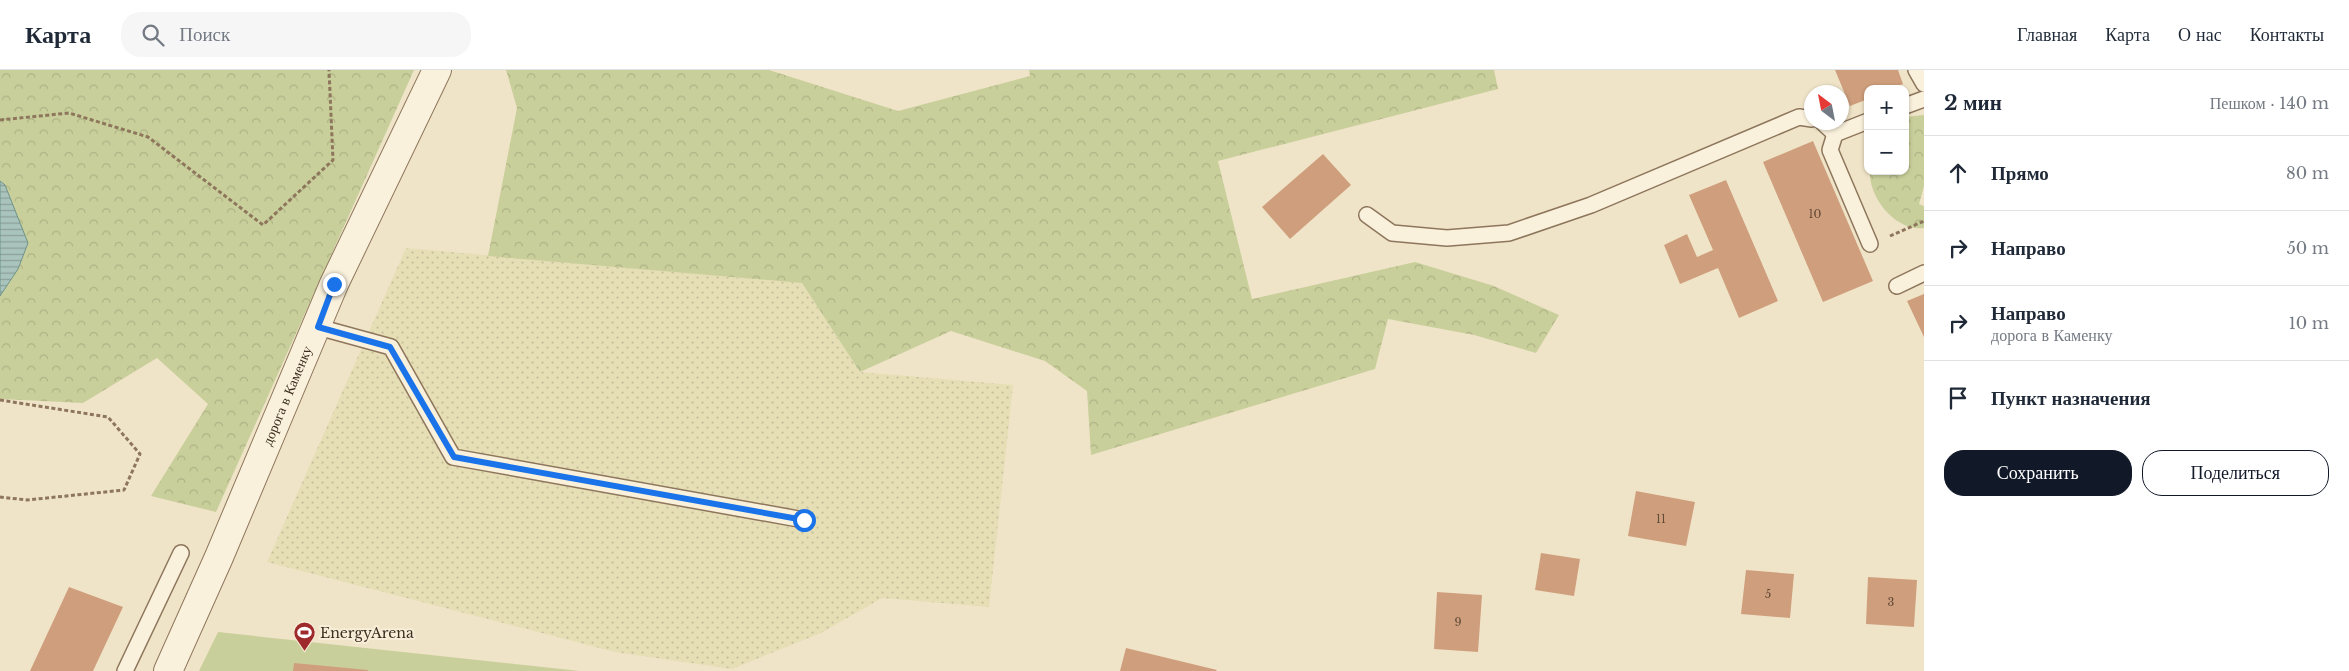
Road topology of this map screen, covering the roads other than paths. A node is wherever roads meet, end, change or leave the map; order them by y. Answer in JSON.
{"nodes":[{"id":1,"x":438,"y":70,"type":"edge"},
{"id":2,"x":1916,"y":70,"type":"edge"},
{"id":3,"x":1924,"y":84,"type":"edge"},
{"id":4,"x":1924,"y":99,"type":"edge"},
{"id":5,"x":1909,"y":105,"type":"edge"},
{"id":6,"x":1804,"y":118,"type":"edge"},
{"id":7,"x":1864,"y":123,"type":"edge"},
{"id":8,"x":1831,"y":130,"type":"edge"},
{"id":9,"x":1835,"y":134,"type":"junction"},
{"id":10,"x":1367,"y":215,"type":"dead end"},
{"id":11,"x":1870,"y":244,"type":"road end"},
{"id":12,"x":1924,"y":273,"type":"edge"},
{"id":13,"x":1896,"y":286,"type":"dead end"},
{"id":14,"x":318,"y":327,"type":"junction"},
{"id":15,"x":804,"y":520,"type":"dead end"},
{"id":16,"x":180,"y":553,"type":"dead end"},
{"id":17,"x":125,"y":671,"type":"edge"},
{"id":18,"x":168,"y":671,"type":"edge"}],
"edges":[{"from":1,"to":14,"type":"street","name":"дорога в Каменку"},
{"from":2,"to":3,"type":"lane"},
{"from":4,"to":5,"type":"lane"},
{"from":6,"to":10,"type":"lane"},
{"from":7,"to":9,"type":"lane"},
{"from":8,"to":9,"type":"lane"},
{"from":9,"to":11,"type":"lane"},
{"from":12,"to":13,"type":"lane"},
{"from":14,"to":15,"type":"lane"},
{"from":14,"to":18,"type":"street","name":"дорога в Каменку"},
{"from":16,"to":17,"type":"lane"}]}
